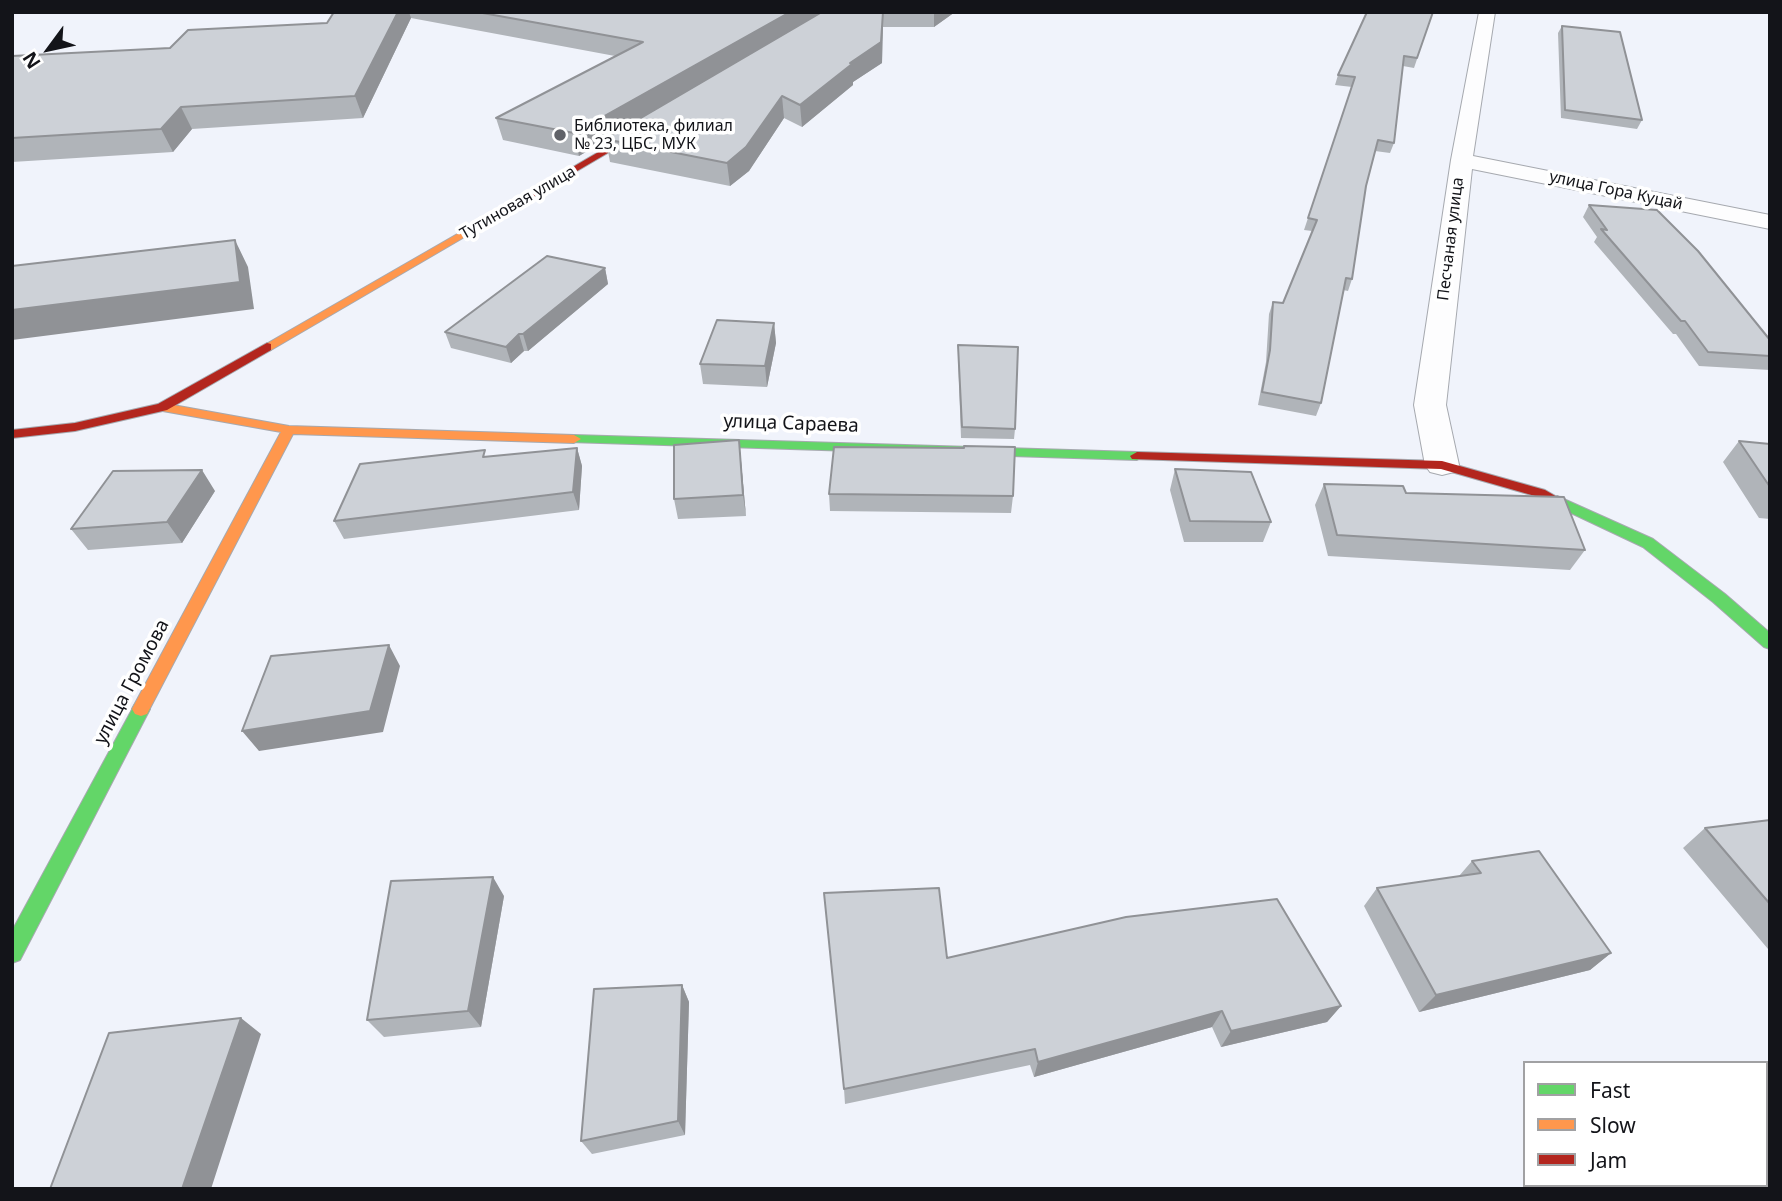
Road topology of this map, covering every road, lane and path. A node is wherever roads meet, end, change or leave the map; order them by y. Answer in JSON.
{"nodes":[{"id":1,"x":1487,"y":12,"type":"edge"},
{"id":2,"x":665,"y":117,"type":"edge"},
{"id":3,"x":1462,"y":160,"type":"junction"},
{"id":4,"x":1770,"y":222,"type":"edge"},
{"id":5,"x":229,"y":369,"type":"joint"},
{"id":6,"x":162,"y":407,"type":"junction"},
{"id":7,"x":289,"y":430,"type":"junction"},
{"id":8,"x":12,"y":434,"type":"edge"},
{"id":9,"x":1442,"y":465,"type":"junction"},
{"id":10,"x":1770,"y":643,"type":"edge"},
{"id":11,"x":12,"y":953,"type":"edge"}],
"edges":[{"from":1,"to":3,"type":"street","name":"Песчаная улица"},
{"from":2,"to":5,"type":"street","name":"Тутиновая улица"},
{"from":3,"to":4,"type":"street","name":"улица Гора Куцай"},
{"from":3,"to":9,"type":"street","name":"Песчаная улица"},
{"from":5,"to":6,"type":"street","name":"улица Сараева"},
{"from":6,"to":7,"type":"street","name":"улица Сараева"},
{"from":6,"to":8,"type":"street","name":"улица Сараева"},
{"from":7,"to":9,"type":"street","name":"улица Сараева"},
{"from":7,"to":11,"type":"street","name":"улица Громова"},
{"from":9,"to":10,"type":"street","name":"улица Сараева"}]}
